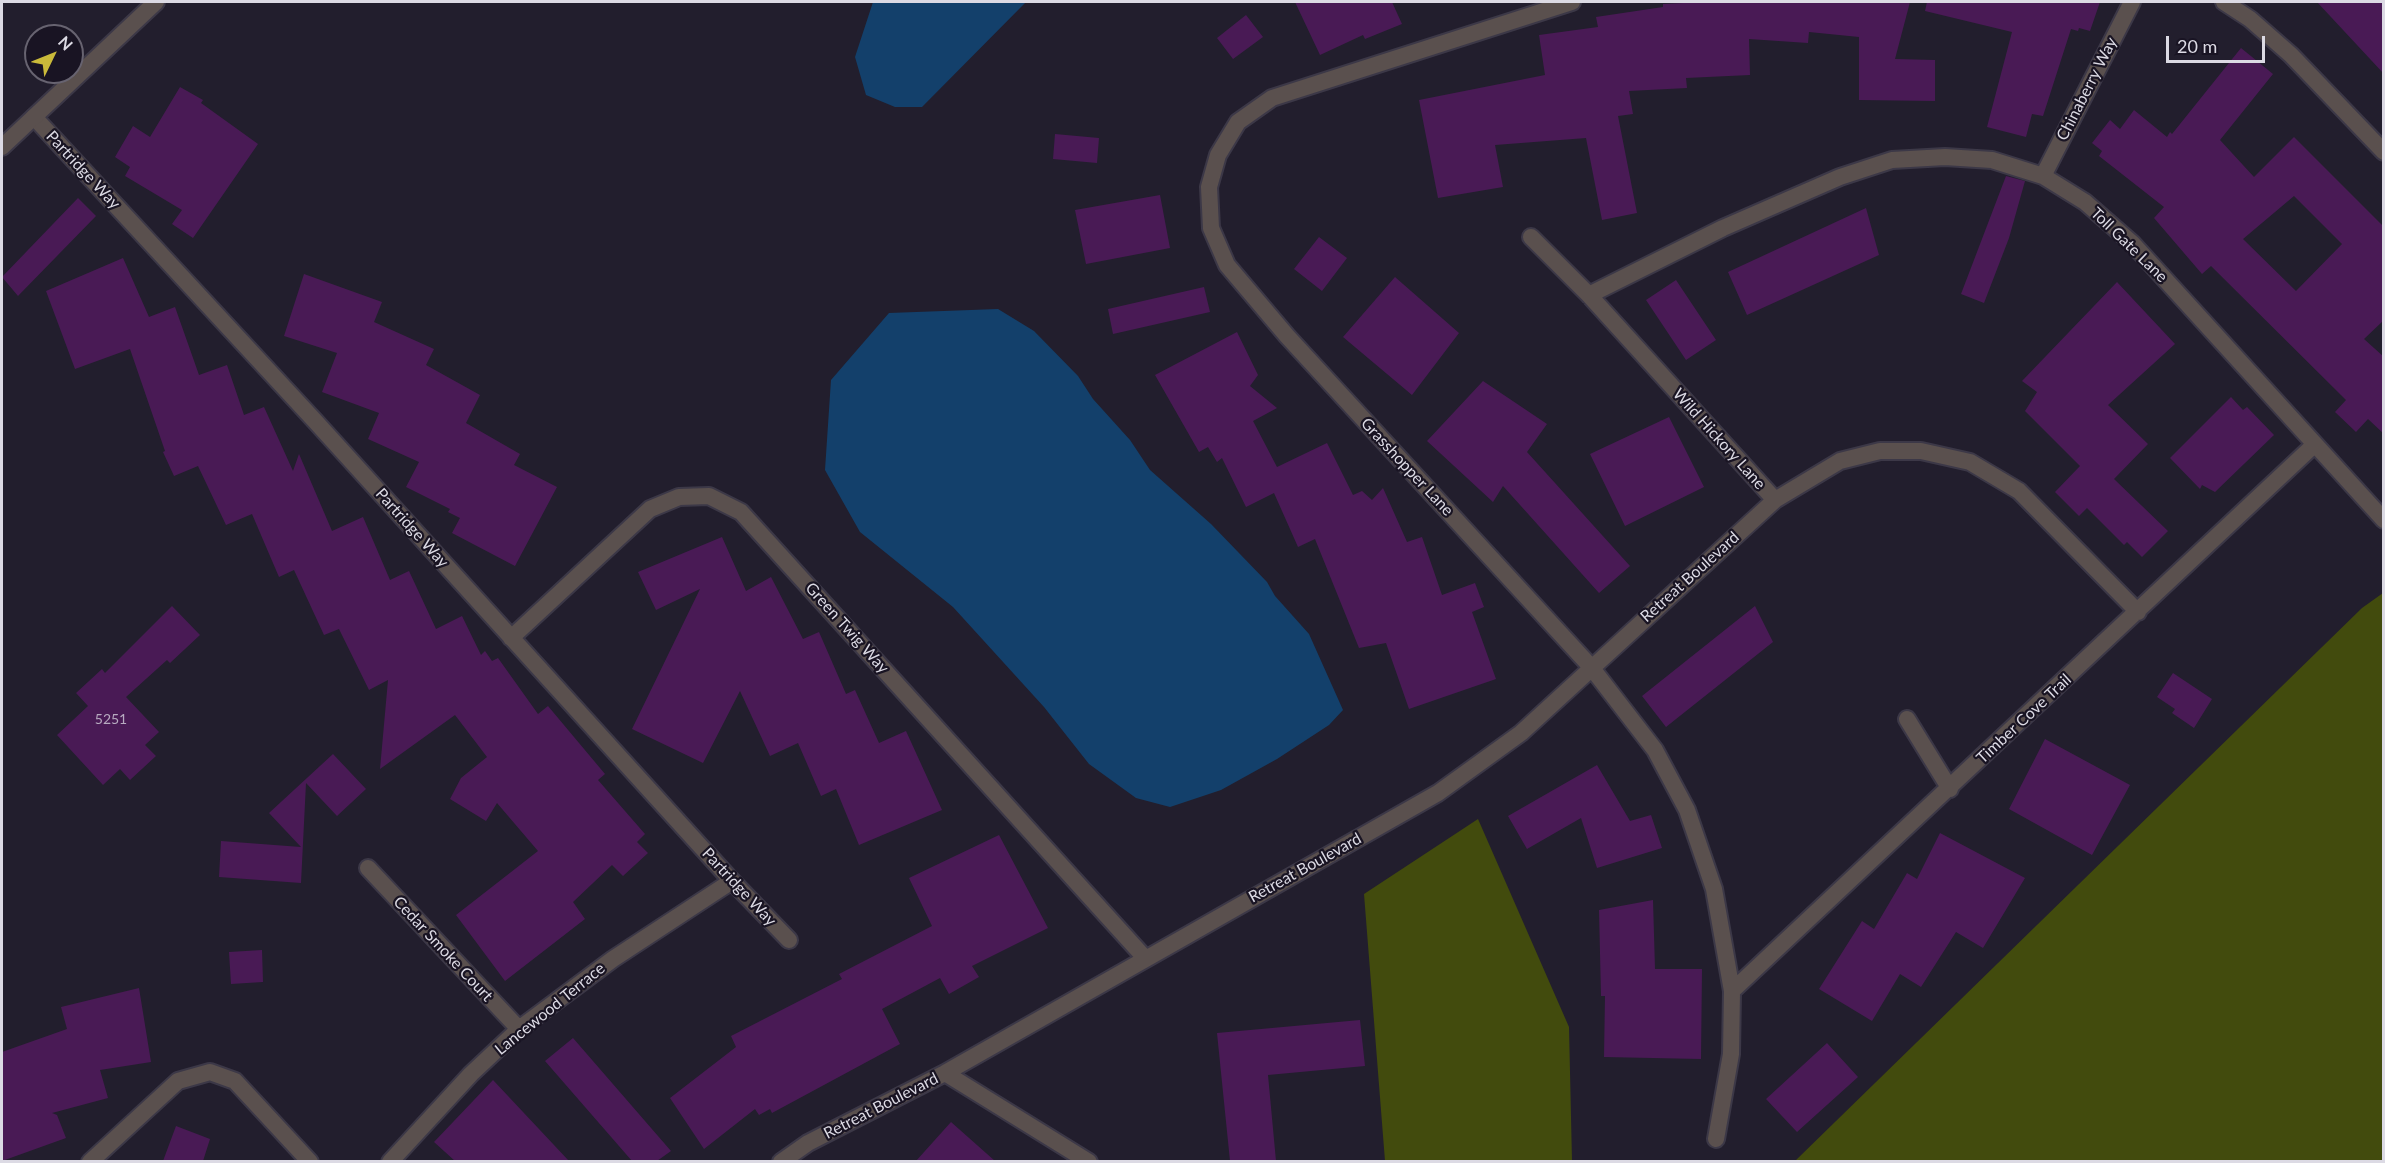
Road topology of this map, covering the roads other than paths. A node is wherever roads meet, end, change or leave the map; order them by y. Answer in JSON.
{"nodes":[{"id":1,"x":156,"y":2,"type":"edge"},
{"id":2,"x":1572,"y":2,"type":"edge"},
{"id":3,"x":2132,"y":2,"type":"edge"},
{"id":4,"x":2224,"y":2,"type":"edge"},
{"id":5,"x":34,"y":117,"type":"junction"},
{"id":6,"x":2,"y":147,"type":"edge"},
{"id":7,"x":2384,"y":152,"type":"edge"},
{"id":8,"x":2043,"y":176,"type":"junction"},
{"id":9,"x":1531,"y":237,"type":"dead end"},
{"id":10,"x":1589,"y":295,"type":"junction"},
{"id":11,"x":2314,"y":445,"type":"junction"},
{"id":12,"x":1775,"y":500,"type":"junction"},
{"id":13,"x":2384,"y":520,"type":"edge"},
{"id":14,"x":2138,"y":612,"type":"junction"},
{"id":15,"x":511,"y":638,"type":"junction"},
{"id":16,"x":1591,"y":667,"type":"junction"},
{"id":17,"x":1907,"y":719,"type":"dead end"},
{"id":18,"x":1950,"y":789,"type":"junction"},
{"id":19,"x":368,"y":868,"type":"dead end"},
{"id":20,"x":732,"y":881,"type":"junction"},
{"id":21,"x":789,"y":940,"type":"dead end"},
{"id":22,"x":1145,"y":958,"type":"junction"},
{"id":23,"x":1732,"y":991,"type":"junction"},
{"id":24,"x":519,"y":1029,"type":"junction"},
{"id":25,"x":945,"y":1073,"type":"junction"},
{"id":26,"x":1716,"y":1139,"type":"dead end"},
{"id":27,"x":90,"y":1161,"type":"edge"},
{"id":28,"x":310,"y":1161,"type":"edge"},
{"id":29,"x":390,"y":1161,"type":"edge"},
{"id":30,"x":781,"y":1161,"type":"edge"},
{"id":31,"x":1089,"y":1161,"type":"edge"}],
"edges":[{"from":1,"to":5,"type":"street"},
{"from":2,"to":16,"type":"street","name":"Grasshopper Lane"},
{"from":3,"to":8,"type":"street","name":"Chinaberry Way"},
{"from":4,"to":7,"type":"street"},
{"from":5,"to":6,"type":"street"},
{"from":5,"to":15,"type":"street","name":"Partridge Way"},
{"from":8,"to":10,"type":"street","name":"Toll Gate Lane"},
{"from":8,"to":11,"type":"street","name":"Toll Gate Lane"},
{"from":9,"to":10,"type":"street","name":"Wild Hickory Lane"},
{"from":10,"to":12,"type":"street","name":"Wild Hickory Lane"},
{"from":11,"to":13,"type":"street","name":"Toll Gate Lane"},
{"from":11,"to":14,"type":"street","name":"Timber Cove Trail"},
{"from":12,"to":14,"type":"street","name":"Wild Hickory Lane"},
{"from":12,"to":16,"type":"street","name":"Retreat Boulevard"},
{"from":14,"to":18,"type":"street","name":"Timber Cove Trail"},
{"from":15,"to":20,"type":"street","name":"Partridge Way"},
{"from":15,"to":22,"type":"street","name":"Green Twig Way"},
{"from":16,"to":22,"type":"street","name":"Retreat Boulevard"},
{"from":16,"to":23,"type":"street","name":"Grasshopper Lane"},
{"from":17,"to":18,"type":"street"},
{"from":18,"to":23,"type":"street","name":"Timber Cove Trail"},
{"from":19,"to":24,"type":"street","name":"Cedar Smoke Court"},
{"from":20,"to":21,"type":"street","name":"Partridge Way"},
{"from":20,"to":24,"type":"street","name":"Lancewood Terrace"},
{"from":22,"to":25,"type":"street","name":"Retreat Boulevard"},
{"from":23,"to":26,"type":"street","name":"Grasshopper Lane"},
{"from":24,"to":29,"type":"street","name":"Lancewood Terrace"},
{"from":25,"to":30,"type":"street","name":"Retreat Boulevard"},
{"from":25,"to":31,"type":"street"},
{"from":27,"to":28,"type":"street"}]}
